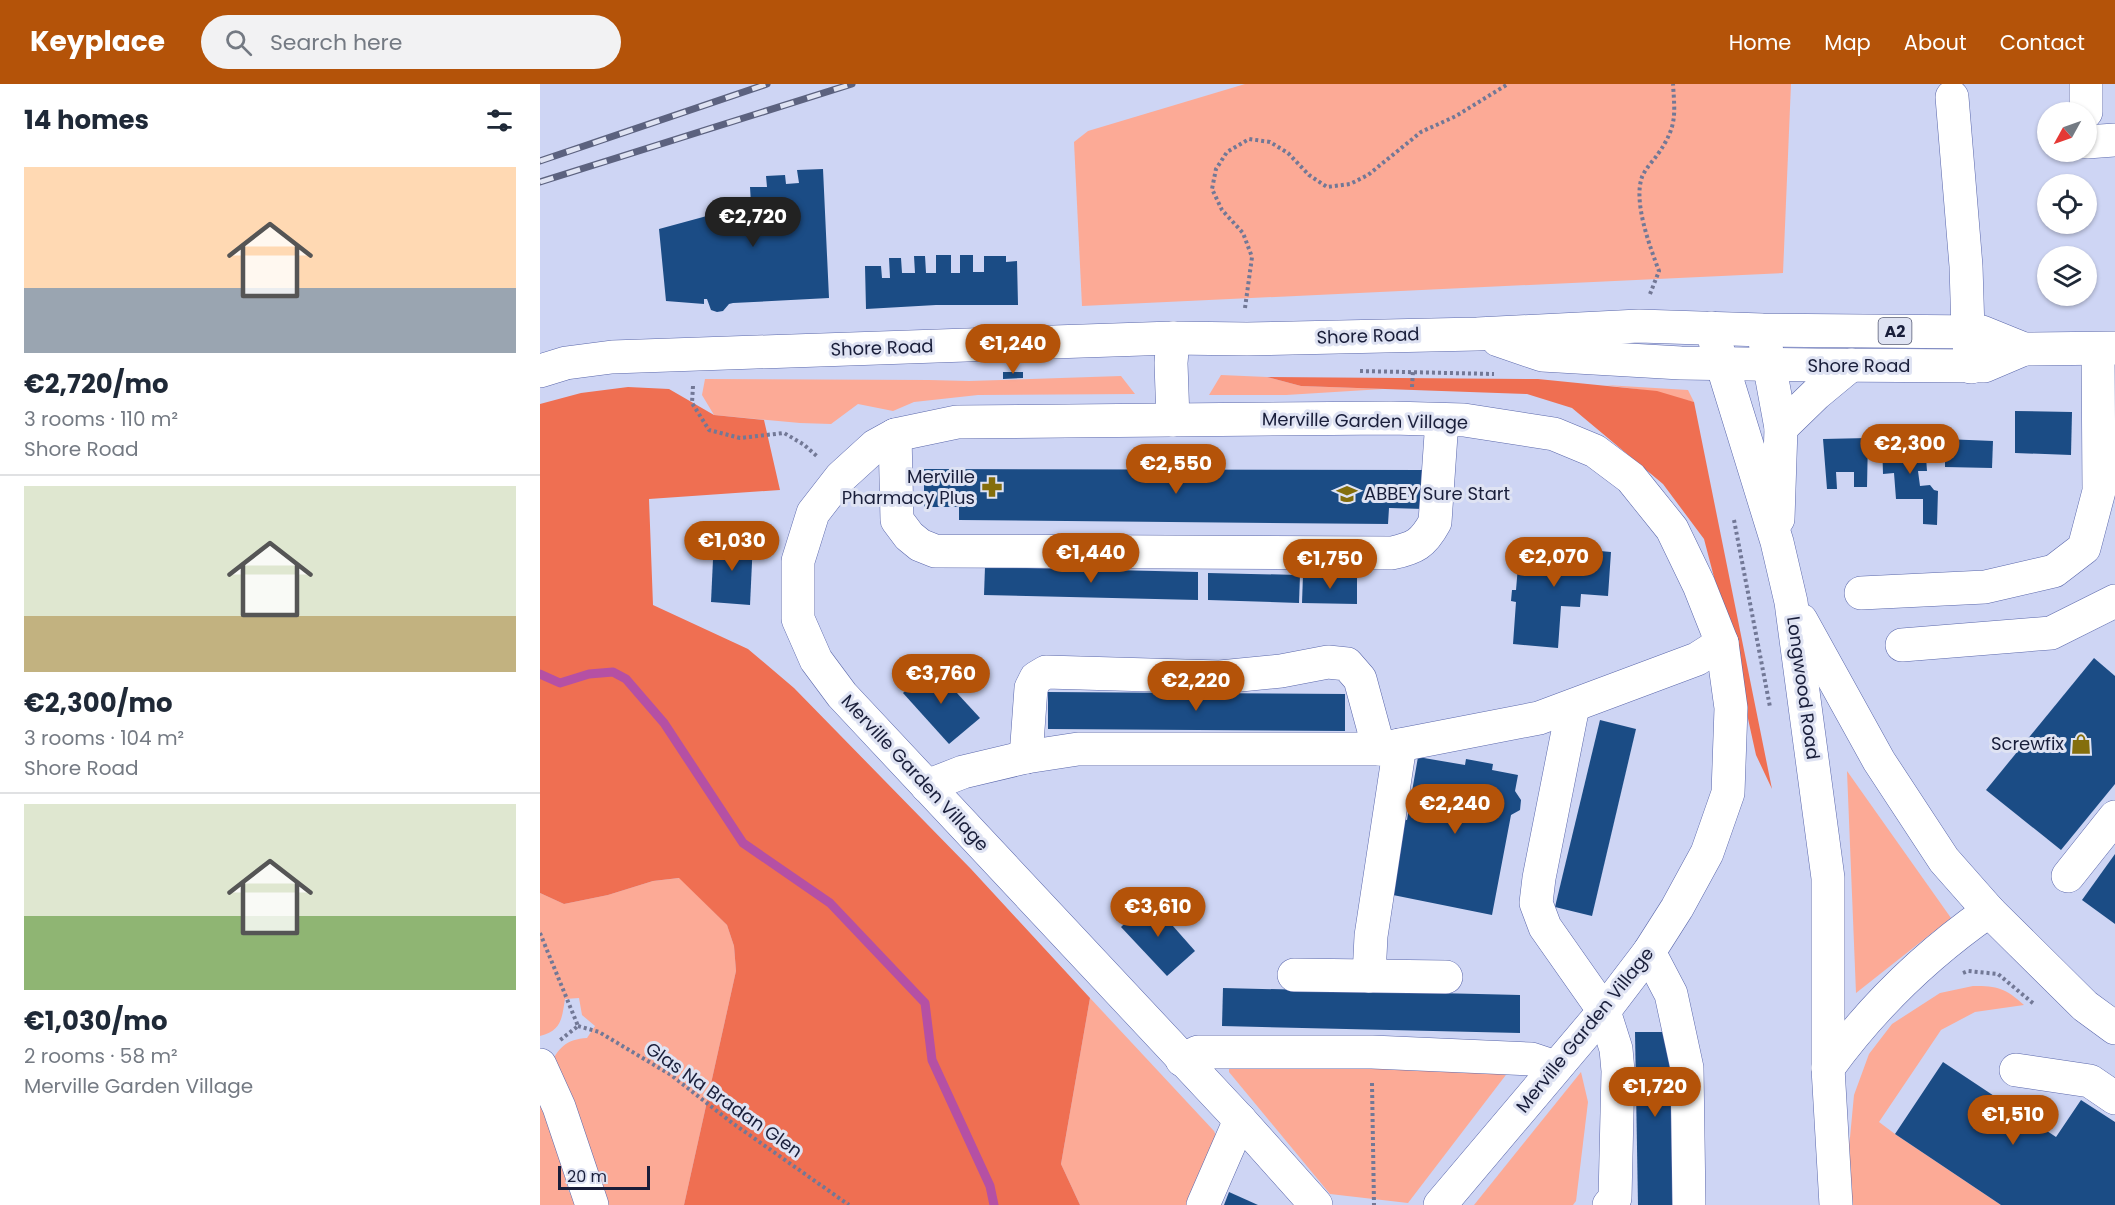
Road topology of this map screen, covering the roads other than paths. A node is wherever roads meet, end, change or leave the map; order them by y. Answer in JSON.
{"nodes":[{"id":1,"x":2086,"y":84,"type":"edge"},
{"id":2,"x":1952,"y":97,"type":"dead end"},
{"id":3,"x":2086,"y":102,"type":"edge"},
{"id":4,"x":2097,"y":140,"type":"edge"},
{"id":5,"x":2115,"y":140,"type":"edge"},
{"id":6,"x":1711,"y":328,"type":"junction"},
{"id":7,"x":1763,"y":330,"type":"junction"},
{"id":8,"x":1968,"y":331,"type":"junction"},
{"id":9,"x":1478,"y":334,"type":"junction"},
{"id":10,"x":1173,"y":338,"type":"junction"},
{"id":11,"x":2024,"y":349,"type":"junction"},
{"id":12,"x":2107,"y":349,"type":"edge"},
{"id":13,"x":1721,"y":364,"type":"junction"},
{"id":14,"x":1770,"y":364,"type":"junction"},
{"id":15,"x":1851,"y":365,"type":"junction"},
{"id":16,"x":1971,"y":367,"type":"junction"},
{"id":17,"x":540,"y":371,"type":"edge"},
{"id":18,"x":1427,"y":419,"type":"junction"},
{"id":19,"x":1173,"y":420,"type":"junction"},
{"id":20,"x":1781,"y":428,"type":"junction"},
{"id":21,"x":895,"y":435,"type":"junction"},
{"id":22,"x":1777,"y":542,"type":"junction"},
{"id":23,"x":1861,"y":592,"type":"dead end"},
{"id":24,"x":2115,"y":601,"type":"edge"},
{"id":25,"x":1791,"y":602,"type":"junction"},
{"id":26,"x":2115,"y":621,"type":"edge"},
{"id":27,"x":2051,"y":633,"type":"junction"},
{"id":28,"x":1722,"y":643,"type":"junction"},
{"id":29,"x":1902,"y":645,"type":"dead end"},
{"id":30,"x":1573,"y":706,"type":"junction"},
{"id":31,"x":1389,"y":747,"type":"junction"},
{"id":32,"x":1026,"y":757,"type":"junction"},
{"id":33,"x":927,"y":786,"type":"junction"},
{"id":34,"x":2115,"y":817,"type":"edge"},
{"id":35,"x":2068,"y":876,"type":"dead end"},
{"id":36,"x":1989,"y":911,"type":"junction"},
{"id":37,"x":1649,"y":952,"type":"junction"},
{"id":38,"x":1294,"y":975,"type":"dead end"},
{"id":39,"x":1369,"y":976,"type":"junction"},
{"id":40,"x":1446,"y":977,"type":"dead end"},
{"id":41,"x":1604,"y":1011,"type":"junction"},
{"id":42,"x":2115,"y":1028,"type":"edge"},
{"id":43,"x":548,"y":1054,"type":"edge"},
{"id":44,"x":1182,"y":1060,"type":"junction"},
{"id":45,"x":1555,"y":1067,"type":"junction"},
{"id":46,"x":1828,"y":1068,"type":"junction"},
{"id":47,"x":2016,"y":1070,"type":"dead end"},
{"id":48,"x":2115,"y":1098,"type":"edge"},
{"id":49,"x":1240,"y":1120,"type":"junction"},
{"id":50,"x":1300,"y":1197,"type":"edge"},
{"id":51,"x":592,"y":1205,"type":"edge"},
{"id":52,"x":1203,"y":1205,"type":"edge"},
{"id":53,"x":1440,"y":1205,"type":"edge"},
{"id":54,"x":1609,"y":1205,"type":"edge"},
{"id":55,"x":1689,"y":1205,"type":"edge"},
{"id":56,"x":1836,"y":1205,"type":"edge"}],
"edges":[{"from":1,"to":3,"type":"street"},
{"from":2,"to":8,"type":"street"},
{"from":4,"to":5,"type":"street"},
{"from":6,"to":7,"type":"street","name":"Shore Road","number":"A2"},
{"from":6,"to":9,"type":"street","name":"Shore Road","number":"A2"},
{"from":6,"to":13,"type":"street"},
{"from":7,"to":8,"type":"street","name":"Shore Road","number":"A2"},
{"from":7,"to":14,"type":"street"},
{"from":8,"to":11,"type":"street","name":"Shore Road","number":"A2"},
{"from":8,"to":16,"type":"street"},
{"from":9,"to":10,"type":"street","name":"Shore Road","number":"A2"},
{"from":9,"to":13,"type":"street","name":"Shore Road","number":"A2"},
{"from":10,"to":17,"type":"street","name":"Shore Road","number":"A2"},
{"from":10,"to":19,"type":"street"},
{"from":11,"to":12,"type":"street","name":"Shore Road","number":"A2"},
{"from":11,"to":16,"type":"street","name":"Shore Road","number":"A2"},
{"from":12,"to":23,"type":"street"},
{"from":13,"to":14,"type":"street","name":"Shore Road","number":"A2"},
{"from":13,"to":22,"type":"street"},
{"from":14,"to":15,"type":"street","name":"Shore Road","number":"A2"},
{"from":14,"to":20,"type":"street"},
{"from":15,"to":16,"type":"street","name":"Shore Road","number":"A2"},
{"from":15,"to":20,"type":"street"},
{"from":18,"to":19,"type":"street","name":"Merville Garden Village"},
{"from":18,"to":21,"type":"street"},
{"from":18,"to":28,"type":"street","name":"Merville Garden Village"},
{"from":19,"to":21,"type":"street","name":"Merville Garden Village"},
{"from":20,"to":22,"type":"street"},
{"from":21,"to":33,"type":"street","name":"Merville Garden Village"},
{"from":22,"to":25,"type":"street"},
{"from":24,"to":27,"type":"street"},
{"from":25,"to":36,"type":"street","name":"Longwood Road"},
{"from":25,"to":46,"type":"street","name":"Longwood Road"},
{"from":26,"to":27,"type":"street"},
{"from":27,"to":29,"type":"street"},
{"from":28,"to":30,"type":"street"},
{"from":28,"to":37,"type":"street","name":"Merville Garden Village"},
{"from":30,"to":31,"type":"street"},
{"from":30,"to":41,"type":"street"},
{"from":31,"to":32,"type":"street"},
{"from":31,"to":32,"type":"street"},
{"from":31,"to":39,"type":"street"},
{"from":32,"to":33,"type":"street"},
{"from":33,"to":44,"type":"street","name":"Merville Garden Village"},
{"from":34,"to":35,"type":"street"},
{"from":36,"to":42,"type":"street","name":"Longwood Road"},
{"from":36,"to":46,"type":"street"},
{"from":37,"to":41,"type":"street","name":"Merville Garden Village"},
{"from":37,"to":55,"type":"street"},
{"from":38,"to":39,"type":"street"},
{"from":39,"to":40,"type":"street"},
{"from":41,"to":45,"type":"street","name":"Merville Garden Village"},
{"from":41,"to":54,"type":"street"},
{"from":43,"to":51,"type":"street"},
{"from":44,"to":45,"type":"street"},
{"from":44,"to":49,"type":"street","name":"Merville Garden Village"},
{"from":45,"to":53,"type":"street","name":"Merville Garden Village"},
{"from":46,"to":56,"type":"street","name":"Longwood Road"},
{"from":47,"to":48,"type":"street"},
{"from":49,"to":50,"type":"street","name":"Merville Garden Village"},
{"from":49,"to":52,"type":"street"}]}
